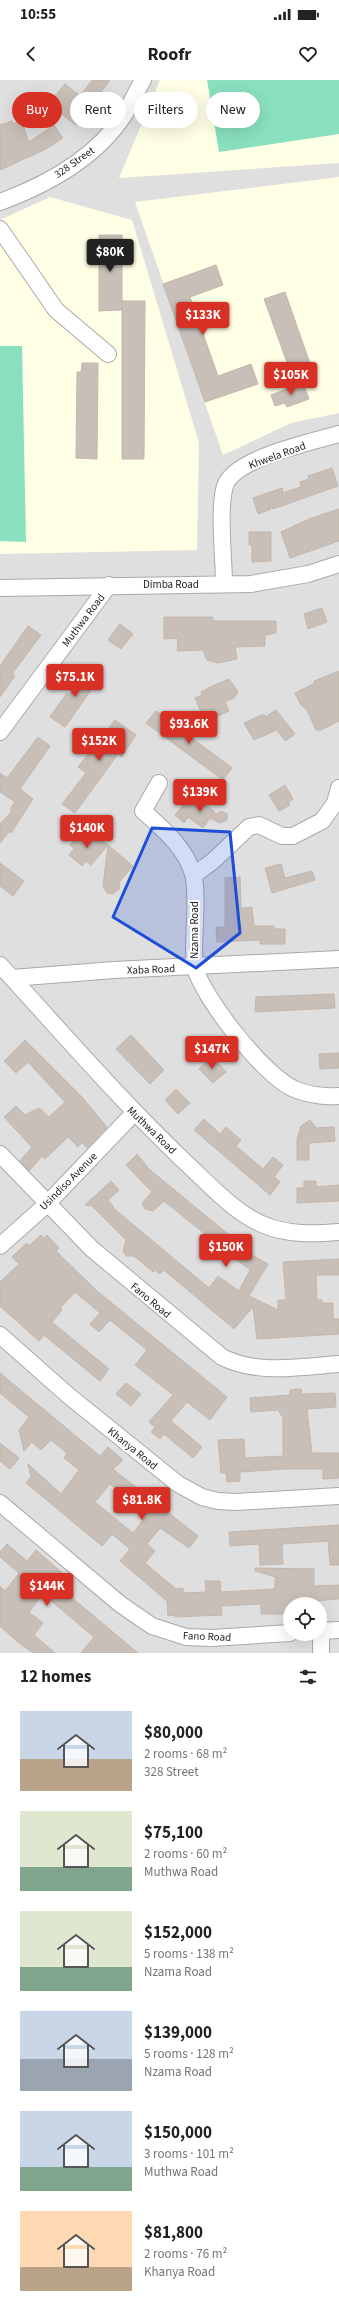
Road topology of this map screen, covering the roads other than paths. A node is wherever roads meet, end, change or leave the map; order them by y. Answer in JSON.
{"nodes":[{"id":1,"x":143,"y":80,"type":"edge"},
{"id":2,"x":0,"y":202,"type":"edge"},
{"id":3,"x":0,"y":229,"type":"edge"},
{"id":4,"x":108,"y":354,"type":"dead end"},
{"id":5,"x":339,"y":434,"type":"edge"},
{"id":6,"x":339,"y":564,"type":"edge"},
{"id":7,"x":224,"y":584,"type":"junction"},
{"id":8,"x":109,"y":585,"type":"junction"},
{"id":9,"x":0,"y":588,"type":"edge"},
{"id":10,"x":0,"y":732,"type":"edge"},
{"id":11,"x":159,"y":783,"type":"dead end"},
{"id":12,"x":337,"y":796,"type":"edge"},
{"id":13,"x":194,"y":875,"type":"junction"},
{"id":14,"x":339,"y":959,"type":"edge"},
{"id":15,"x":0,"y":965,"type":"edge"},
{"id":16,"x":195,"y":967,"type":"junction"},
{"id":17,"x":12,"y":978,"type":"junction"},
{"id":18,"x":339,"y":1096,"type":"edge"},
{"id":19,"x":134,"y":1113,"type":"junction"},
{"id":20,"x":0,"y":1154,"type":"edge"},
{"id":21,"x":47,"y":1204,"type":"junction"},
{"id":22,"x":339,"y":1232,"type":"edge"},
{"id":23,"x":0,"y":1246,"type":"edge"},
{"id":24,"x":0,"y":1335,"type":"edge"},
{"id":25,"x":339,"y":1364,"type":"edge"},
{"id":26,"x":339,"y":1496,"type":"edge"},
{"id":27,"x":0,"y":1503,"type":"edge"},
{"id":28,"x":339,"y":1630,"type":"edge"},
{"id":29,"x":327,"y":1631,"type":"edge"},
{"id":30,"x":283,"y":1633,"type":"edge"},
{"id":31,"x":320,"y":1641,"type":"edge"},
{"id":32,"x":321,"y":1653,"type":"edge"}],
"edges":[{"from":1,"to":2,"type":"street","name":"328 Street"},
{"from":3,"to":4,"type":"street"},
{"from":5,"to":7,"type":"street","name":"Khwela Road"},
{"from":6,"to":7,"type":"street","name":"Dimba Road"},
{"from":7,"to":8,"type":"street","name":"Dimba Road"},
{"from":8,"to":9,"type":"street","name":"Dimba Road"},
{"from":8,"to":10,"type":"street","name":"Muthwa Road"},
{"from":11,"to":13,"type":"street","name":"Nzama Road"},
{"from":12,"to":13,"type":"street"},
{"from":13,"to":16,"type":"street","name":"Nzama Road"},
{"from":14,"to":16,"type":"street","name":"Xaba Road"},
{"from":15,"to":17,"type":"street","name":"Muthwa Road"},
{"from":16,"to":17,"type":"street","name":"Xaba Road"},
{"from":16,"to":18,"type":"street","name":"Nzama Road"},
{"from":17,"to":19,"type":"street","name":"Muthwa Road"},
{"from":19,"to":21,"type":"street","name":"Usindiso Avenue"},
{"from":19,"to":22,"type":"street","name":"Muthwa Road"},
{"from":20,"to":21,"type":"street","name":"Fano Road"},
{"from":21,"to":23,"type":"street","name":"Usindiso Avenue"},
{"from":21,"to":25,"type":"street","name":"Fano Road"},
{"from":24,"to":26,"type":"street","name":"Khanya Road"},
{"from":27,"to":30,"type":"street","name":"Fano Road"},
{"from":28,"to":29,"type":"street"},
{"from":31,"to":32,"type":"street"}]}
